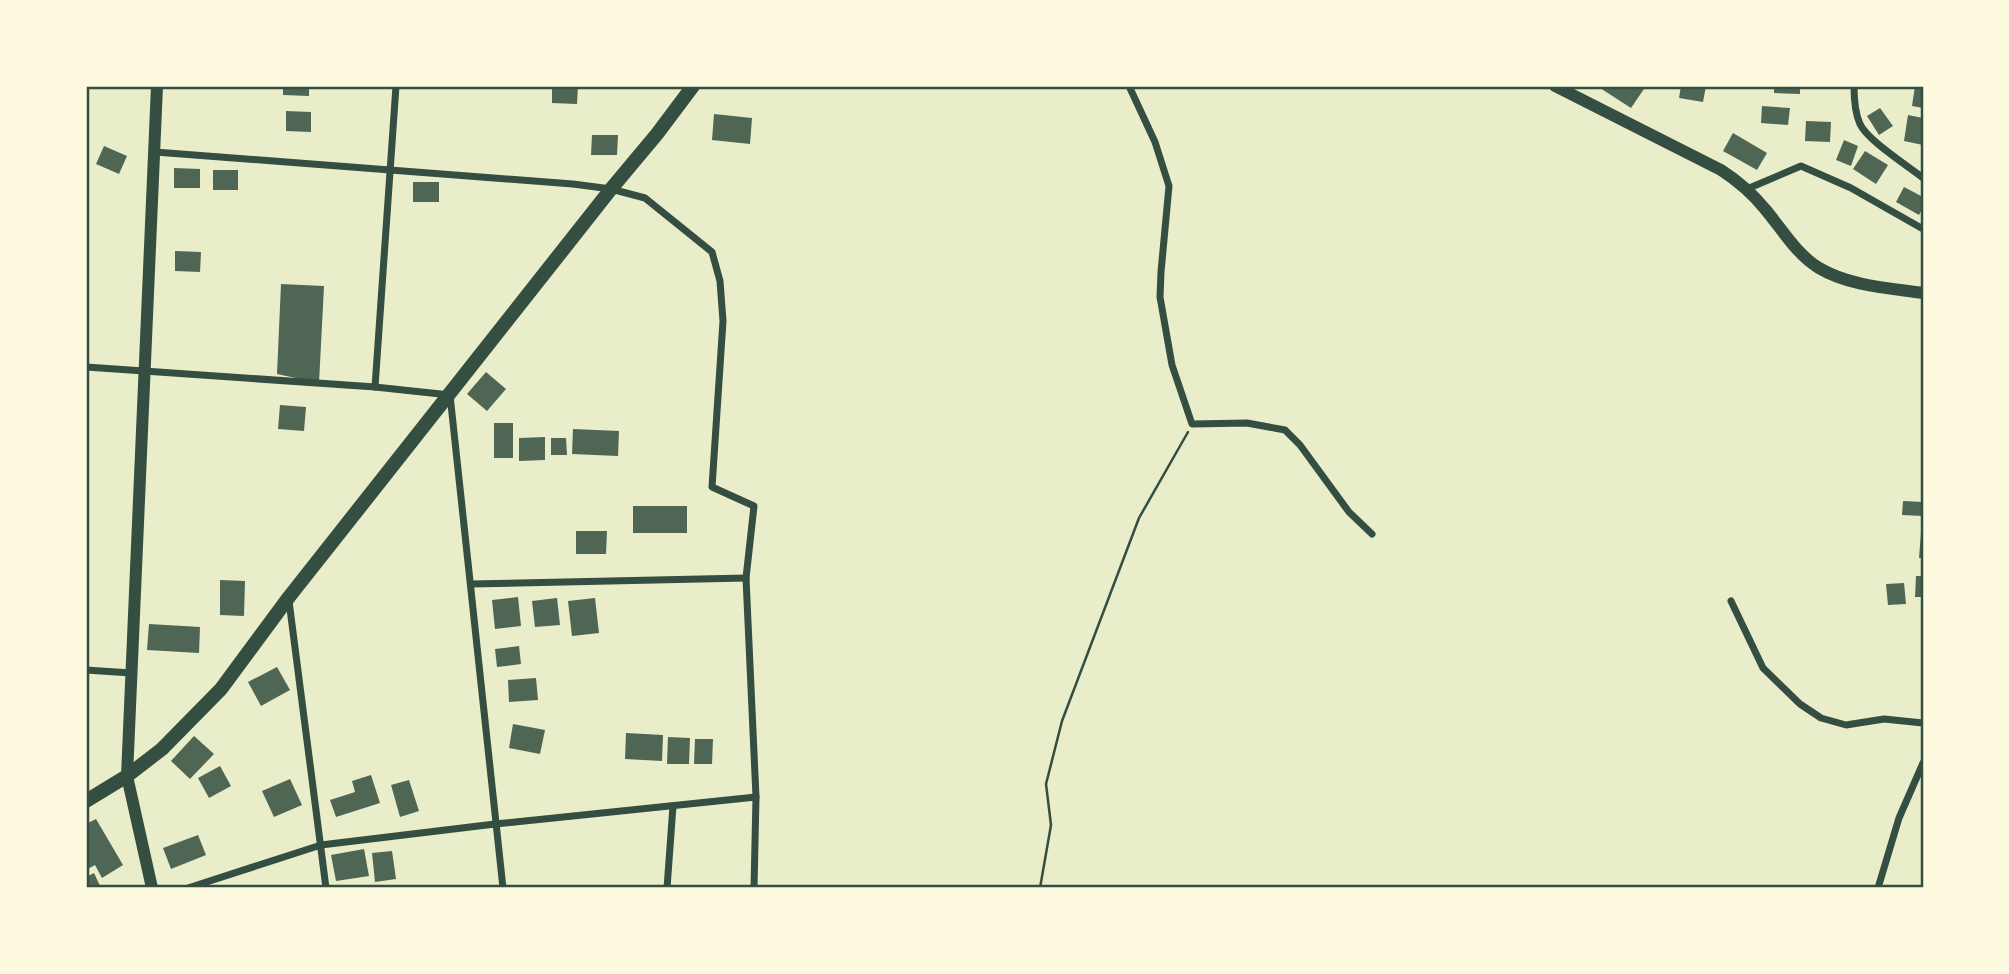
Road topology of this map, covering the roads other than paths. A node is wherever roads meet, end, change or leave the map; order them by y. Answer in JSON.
{"nodes":[{"id":1,"x":157,"y":86,"type":"edge"},
{"id":2,"x":396,"y":86,"type":"edge"},
{"id":3,"x":693,"y":86,"type":"edge"},
{"id":4,"x":1129,"y":86,"type":"edge"},
{"id":5,"x":1555,"y":86,"type":"edge"},
{"id":6,"x":1854,"y":86,"type":"edge"},
{"id":7,"x":155,"y":152,"type":"junction"},
{"id":8,"x":390,"y":170,"type":"junction"},
{"id":9,"x":1923,"y":178,"type":"edge"},
{"id":10,"x":611,"y":189,"type":"junction"},
{"id":11,"x":1747,"y":189,"type":"junction"},
{"id":12,"x":1923,"y":229,"type":"edge"},
{"id":13,"x":1923,"y":293,"type":"edge"},
{"id":14,"x":86,"y":367,"type":"edge"},
{"id":15,"x":144,"y":371,"type":"junction"},
{"id":16,"x":375,"y":387,"type":"junction"},
{"id":17,"x":450,"y":395,"type":"junction"},
{"id":18,"x":1372,"y":534,"type":"dead end"},
{"id":19,"x":746,"y":578,"type":"junction"},
{"id":20,"x":471,"y":584,"type":"junction"},
{"id":21,"x":289,"y":597,"type":"junction"},
{"id":22,"x":1731,"y":601,"type":"dead end"},
{"id":23,"x":86,"y":670,"type":"edge"},
{"id":24,"x":131,"y":673,"type":"junction"},
{"id":25,"x":1923,"y":723,"type":"edge"},
{"id":26,"x":1923,"y":763,"type":"edge"},
{"id":27,"x":127,"y":776,"type":"junction"},
{"id":28,"x":756,"y":797,"type":"junction"},
{"id":29,"x":86,"y":801,"type":"edge"},
{"id":30,"x":673,"y":806,"type":"junction"},
{"id":31,"x":495,"y":824,"type":"junction"},
{"id":32,"x":321,"y":845,"type":"junction"},
{"id":33,"x":152,"y":888,"type":"edge"},
{"id":34,"x":188,"y":888,"type":"edge"},
{"id":35,"x":326,"y":888,"type":"edge"},
{"id":36,"x":503,"y":888,"type":"edge"},
{"id":37,"x":667,"y":888,"type":"edge"},
{"id":38,"x":754,"y":888,"type":"edge"},
{"id":39,"x":1878,"y":888,"type":"edge"}],
"edges":[{"from":1,"to":7,"type":"street"},
{"from":2,"to":8,"type":"street"},
{"from":3,"to":10,"type":"main road"},
{"from":4,"to":18,"type":"street"},
{"from":5,"to":11,"type":"street"},
{"from":6,"to":9,"type":"street"},
{"from":7,"to":8,"type":"street"},
{"from":7,"to":15,"type":"street"},
{"from":8,"to":10,"type":"street"},
{"from":8,"to":16,"type":"street"},
{"from":10,"to":17,"type":"main road"},
{"from":10,"to":19,"type":"street"},
{"from":11,"to":12,"type":"street"},
{"from":11,"to":13,"type":"street"},
{"from":14,"to":15,"type":"street"},
{"from":15,"to":16,"type":"street"},
{"from":15,"to":24,"type":"street"},
{"from":16,"to":17,"type":"street"},
{"from":17,"to":20,"type":"street"},
{"from":17,"to":21,"type":"main road"},
{"from":19,"to":20,"type":"street"},
{"from":19,"to":28,"type":"street"},
{"from":20,"to":31,"type":"street"},
{"from":21,"to":27,"type":"main road"},
{"from":21,"to":32,"type":"street"},
{"from":22,"to":25,"type":"street"},
{"from":23,"to":24,"type":"street"},
{"from":24,"to":27,"type":"street"},
{"from":26,"to":39,"type":"street"},
{"from":27,"to":29,"type":"main road"},
{"from":27,"to":33,"type":"street"},
{"from":28,"to":30,"type":"street"},
{"from":28,"to":38,"type":"street"},
{"from":30,"to":31,"type":"street"},
{"from":30,"to":37,"type":"street"},
{"from":31,"to":32,"type":"street"},
{"from":31,"to":36,"type":"street"},
{"from":32,"to":34,"type":"street"},
{"from":32,"to":35,"type":"street"}]}
